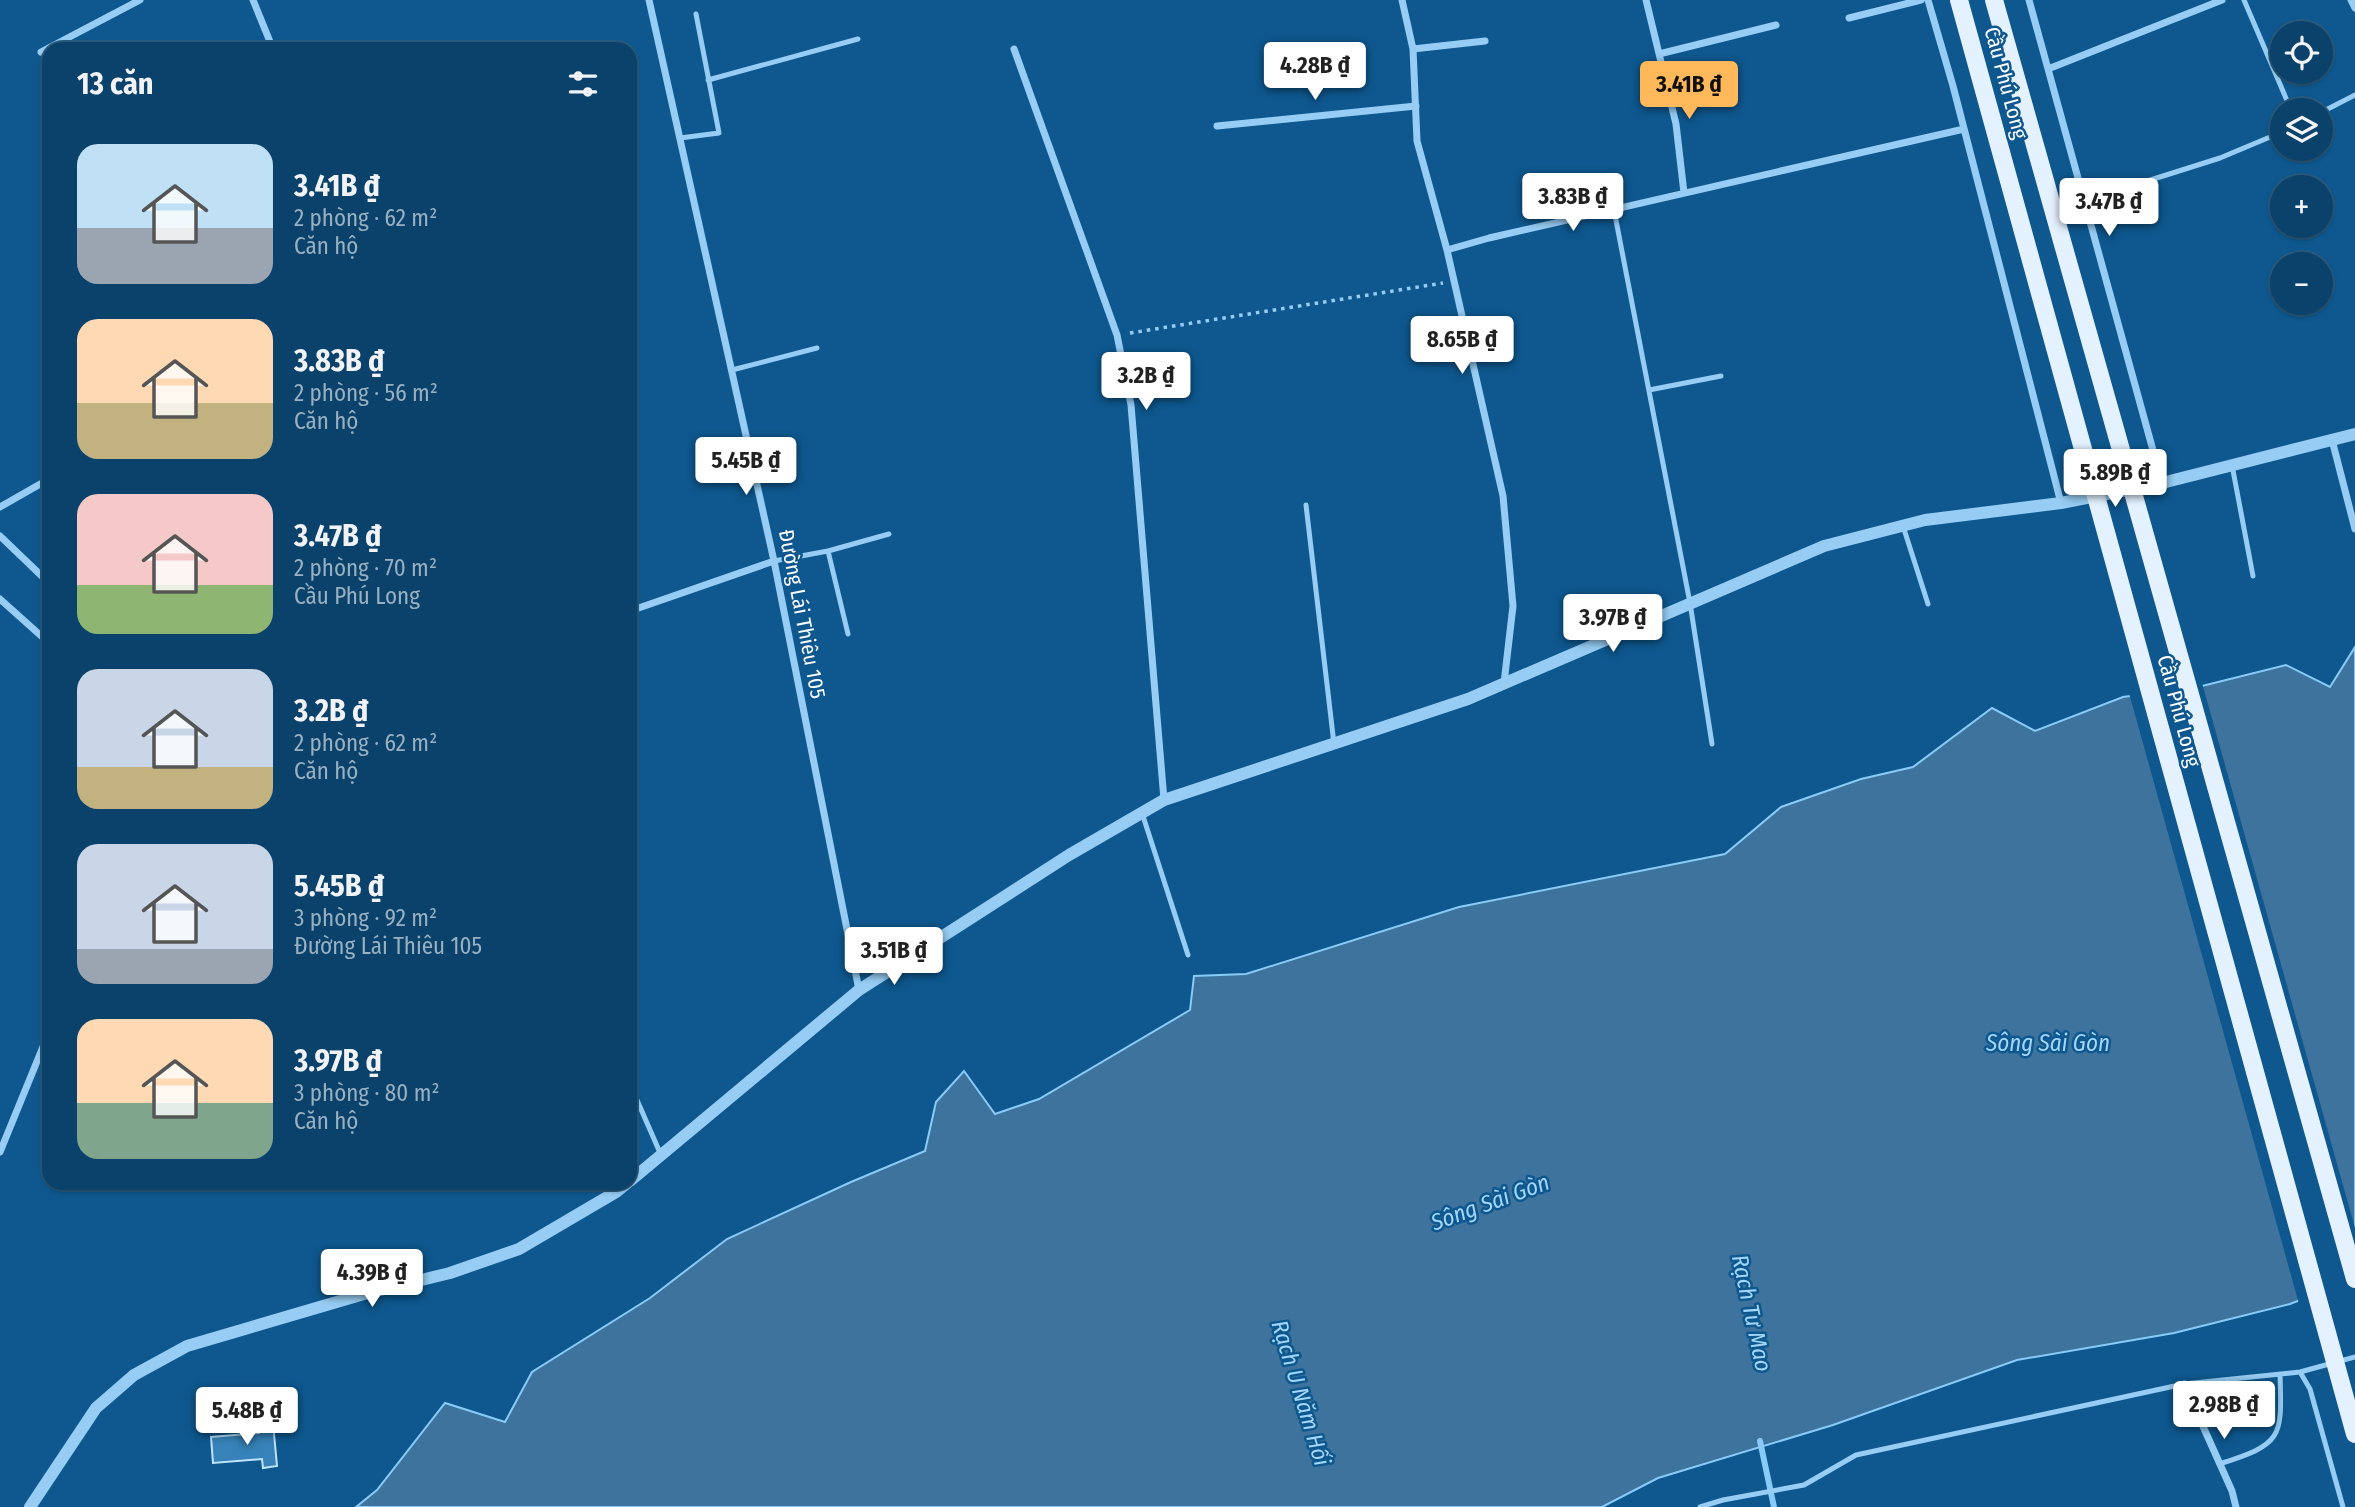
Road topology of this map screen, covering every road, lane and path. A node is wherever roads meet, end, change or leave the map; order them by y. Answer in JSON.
{"nodes":[{"id":1,"x":140,"y":0,"type":"edge"},
{"id":2,"x":253,"y":0,"type":"edge"},
{"id":3,"x":649,"y":0,"type":"edge"},
{"id":4,"x":1402,"y":0,"type":"edge"},
{"id":5,"x":1646,"y":0,"type":"edge"},
{"id":6,"x":1922,"y":0,"type":"edge"},
{"id":7,"x":1928,"y":0,"type":"edge"},
{"id":8,"x":1959,"y":0,"type":"edge"},
{"id":9,"x":1994,"y":0,"type":"edge"},
{"id":10,"x":2029,"y":0,"type":"edge"},
{"id":11,"x":2222,"y":0,"type":"edge"},
{"id":12,"x":2244,"y":0,"type":"edge"},
{"id":13,"x":2351,"y":0,"type":"edge"},
{"id":14,"x":2355,"y":8,"type":"edge"},
{"id":15,"x":695,"y":14,"type":"dead end"},
{"id":16,"x":1849,"y":18,"type":"dead end"},
{"id":17,"x":1776,"y":25,"type":"dead end"},
{"id":18,"x":858,"y":39,"type":"dead end"},
{"id":19,"x":1485,"y":41,"type":"dead end"},
{"id":20,"x":60,"y":42,"type":"edge"},
{"id":21,"x":270,"y":42,"type":"edge"},
{"id":22,"x":1014,"y":49,"type":"dead end"},
{"id":23,"x":1413,"y":49,"type":"junction"},
{"id":24,"x":1659,"y":54,"type":"junction"},
{"id":25,"x":2048,"y":69,"type":"junction"},
{"id":26,"x":708,"y":80,"type":"junction"},
{"id":27,"x":2355,"y":95,"type":"edge"},
{"id":28,"x":2286,"y":98,"type":"edge"},
{"id":29,"x":1416,"y":106,"type":"junction"},
{"id":30,"x":2333,"y":106,"type":"edge"},
{"id":31,"x":1217,"y":126,"type":"dead end"},
{"id":32,"x":1964,"y":129,"type":"junction"},
{"id":33,"x":2270,"y":137,"type":"edge"},
{"id":34,"x":680,"y":138,"type":"junction"},
{"id":35,"x":1684,"y":193,"type":"junction"},
{"id":36,"x":2084,"y":201,"type":"junction"},
{"id":37,"x":1614,"y":209,"type":"junction"},
{"id":38,"x":1447,"y":250,"type":"junction"},
{"id":39,"x":1455,"y":281,"type":"junction"},
{"id":40,"x":1117,"y":335,"type":"junction"},
{"id":41,"x":817,"y":348,"type":"dead end"},
{"id":42,"x":732,"y":370,"type":"junction"},
{"id":43,"x":1721,"y":376,"type":"dead end"},
{"id":44,"x":1649,"y":390,"type":"junction"},
{"id":45,"x":2355,"y":434,"type":"edge"},
{"id":46,"x":2332,"y":440,"type":"junction"},
{"id":47,"x":2232,"y":466,"type":"junction"},
{"id":48,"x":42,"y":483,"type":"edge"},
{"id":49,"x":2162,"y":483,"type":"junction"},
{"id":50,"x":2061,"y":503,"type":"junction"},
{"id":51,"x":1307,"y":505,"type":"dead end"},
{"id":52,"x":0,"y":507,"type":"edge"},
{"id":53,"x":1903,"y":526,"type":"junction"},
{"id":54,"x":2355,"y":529,"type":"edge"},
{"id":55,"x":889,"y":534,"type":"dead end"},
{"id":56,"x":0,"y":536,"type":"edge"},
{"id":57,"x":828,"y":551,"type":"junction"},
{"id":58,"x":774,"y":561,"type":"junction"},
{"id":59,"x":42,"y":576,"type":"edge"},
{"id":60,"x":2253,"y":576,"type":"dead end"},
{"id":61,"x":0,"y":599,"type":"edge"},
{"id":62,"x":1690,"y":603,"type":"junction"},
{"id":63,"x":1928,"y":604,"type":"dead end"},
{"id":64,"x":637,"y":609,"type":"edge"},
{"id":65,"x":848,"y":634,"type":"dead end"},
{"id":66,"x":42,"y":637,"type":"edge"},
{"id":67,"x":1504,"y":684,"type":"junction"},
{"id":68,"x":1334,"y":744,"type":"junction"},
{"id":69,"x":1712,"y":744,"type":"dead end"},
{"id":70,"x":1164,"y":800,"type":"junction"},
{"id":71,"x":1142,"y":813,"type":"junction"},
{"id":72,"x":1188,"y":955,"type":"dead end"},
{"id":73,"x":859,"y":990,"type":"junction"},
{"id":74,"x":42,"y":1049,"type":"edge"},
{"id":75,"x":637,"y":1100,"type":"edge"},
{"id":76,"x":0,"y":1152,"type":"edge"},
{"id":77,"x":661,"y":1155,"type":"junction"},
{"id":78,"x":637,"y":1175,"type":"edge"},
{"id":79,"x":618,"y":1190,"type":"edge"},
{"id":80,"x":2355,"y":1279,"type":"edge"},
{"id":81,"x":2355,"y":1357,"type":"edge"},
{"id":82,"x":2301,"y":1372,"type":"junction"},
{"id":83,"x":2280,"y":1374,"type":"junction"},
{"id":84,"x":2184,"y":1384,"type":"junction"},
{"id":85,"x":2355,"y":1434,"type":"edge"},
{"id":86,"x":2219,"y":1464,"type":"junction"},
{"id":87,"x":30,"y":1507,"type":"edge"},
{"id":88,"x":1700,"y":1507,"type":"edge"},
{"id":89,"x":2235,"y":1507,"type":"edge"},
{"id":90,"x":2343,"y":1507,"type":"edge"}],
"edges":[{"from":1,"to":20,"type":"street"},
{"from":2,"to":21,"type":"street"},
{"from":3,"to":34,"type":"street","name":"Đường Lái Thiêu 105"},
{"from":4,"to":23,"type":"street"},
{"from":5,"to":24,"type":"street"},
{"from":6,"to":16,"type":"street"},
{"from":7,"to":32,"type":"street"},
{"from":8,"to":85,"type":"main road","name":"Cầu Phú Long","bridge":true},
{"from":9,"to":80,"type":"main road","name":"Cầu Phú Long","bridge":true},
{"from":10,"to":25,"type":"street"},
{"from":11,"to":25,"type":"street"},
{"from":12,"to":28,"type":"lane"},
{"from":13,"to":14,"type":"street"},
{"from":15,"to":26,"type":"lane"},
{"from":17,"to":24,"type":"street"},
{"from":18,"to":26,"type":"lane"},
{"from":19,"to":23,"type":"street"},
{"from":22,"to":40,"type":"street"},
{"from":23,"to":29,"type":"street"},
{"from":24,"to":35,"type":"street"},
{"from":25,"to":36,"type":"street"},
{"from":26,"to":34,"type":"lane"},
{"from":27,"to":30,"type":"lane"},
{"from":29,"to":31,"type":"street"},
{"from":29,"to":38,"type":"street"},
{"from":32,"to":35,"type":"street"},
{"from":32,"to":50,"type":"street"},
{"from":33,"to":36,"type":"lane"},
{"from":34,"to":42,"type":"street","name":"Đường Lái Thiêu 105"},
{"from":35,"to":37,"type":"street"},
{"from":36,"to":49,"type":"street"},
{"from":37,"to":38,"type":"street"},
{"from":37,"to":44,"type":"lane"},
{"from":38,"to":39,"type":"street"},
{"from":39,"to":40,"type":"path"},
{"from":39,"to":67,"type":"street"},
{"from":40,"to":70,"type":"street"},
{"from":41,"to":42,"type":"lane"},
{"from":42,"to":58,"type":"street","name":"Đường Lái Thiêu 105"},
{"from":43,"to":44,"type":"lane"},
{"from":44,"to":62,"type":"lane"},
{"from":45,"to":46,"type":"street"},
{"from":46,"to":47,"type":"street"},
{"from":46,"to":54,"type":"street"},
{"from":47,"to":49,"type":"street"},
{"from":47,"to":60,"type":"lane"},
{"from":48,"to":52,"type":"street"},
{"from":49,"to":50,"type":"street"},
{"from":50,"to":53,"type":"street"},
{"from":51,"to":68,"type":"lane"},
{"from":53,"to":62,"type":"street"},
{"from":53,"to":63,"type":"lane"},
{"from":55,"to":57,"type":"lane"},
{"from":56,"to":59,"type":"street"},
{"from":57,"to":58,"type":"lane"},
{"from":57,"to":65,"type":"lane"},
{"from":58,"to":64,"type":"street"},
{"from":58,"to":73,"type":"street","name":"Đường Lái Thiêu 105"},
{"from":61,"to":66,"type":"street"},
{"from":62,"to":67,"type":"street"},
{"from":62,"to":69,"type":"lane"},
{"from":67,"to":68,"type":"street"},
{"from":68,"to":70,"type":"street"},
{"from":70,"to":71,"type":"street"},
{"from":71,"to":72,"type":"lane"},
{"from":71,"to":73,"type":"street"},
{"from":73,"to":77,"type":"street"},
{"from":74,"to":76,"type":"street"},
{"from":75,"to":77,"type":"lane"},
{"from":77,"to":78,"type":"street"},
{"from":79,"to":87,"type":"street"},
{"from":81,"to":82,"type":"lane"},
{"from":82,"to":83,"type":"lane"},
{"from":82,"to":90,"type":"lane"},
{"from":83,"to":84,"type":"lane"},
{"from":83,"to":86,"type":"lane"},
{"from":84,"to":86,"type":"street"},
{"from":84,"to":88,"type":"lane"},
{"from":86,"to":89,"type":"street"}]}
